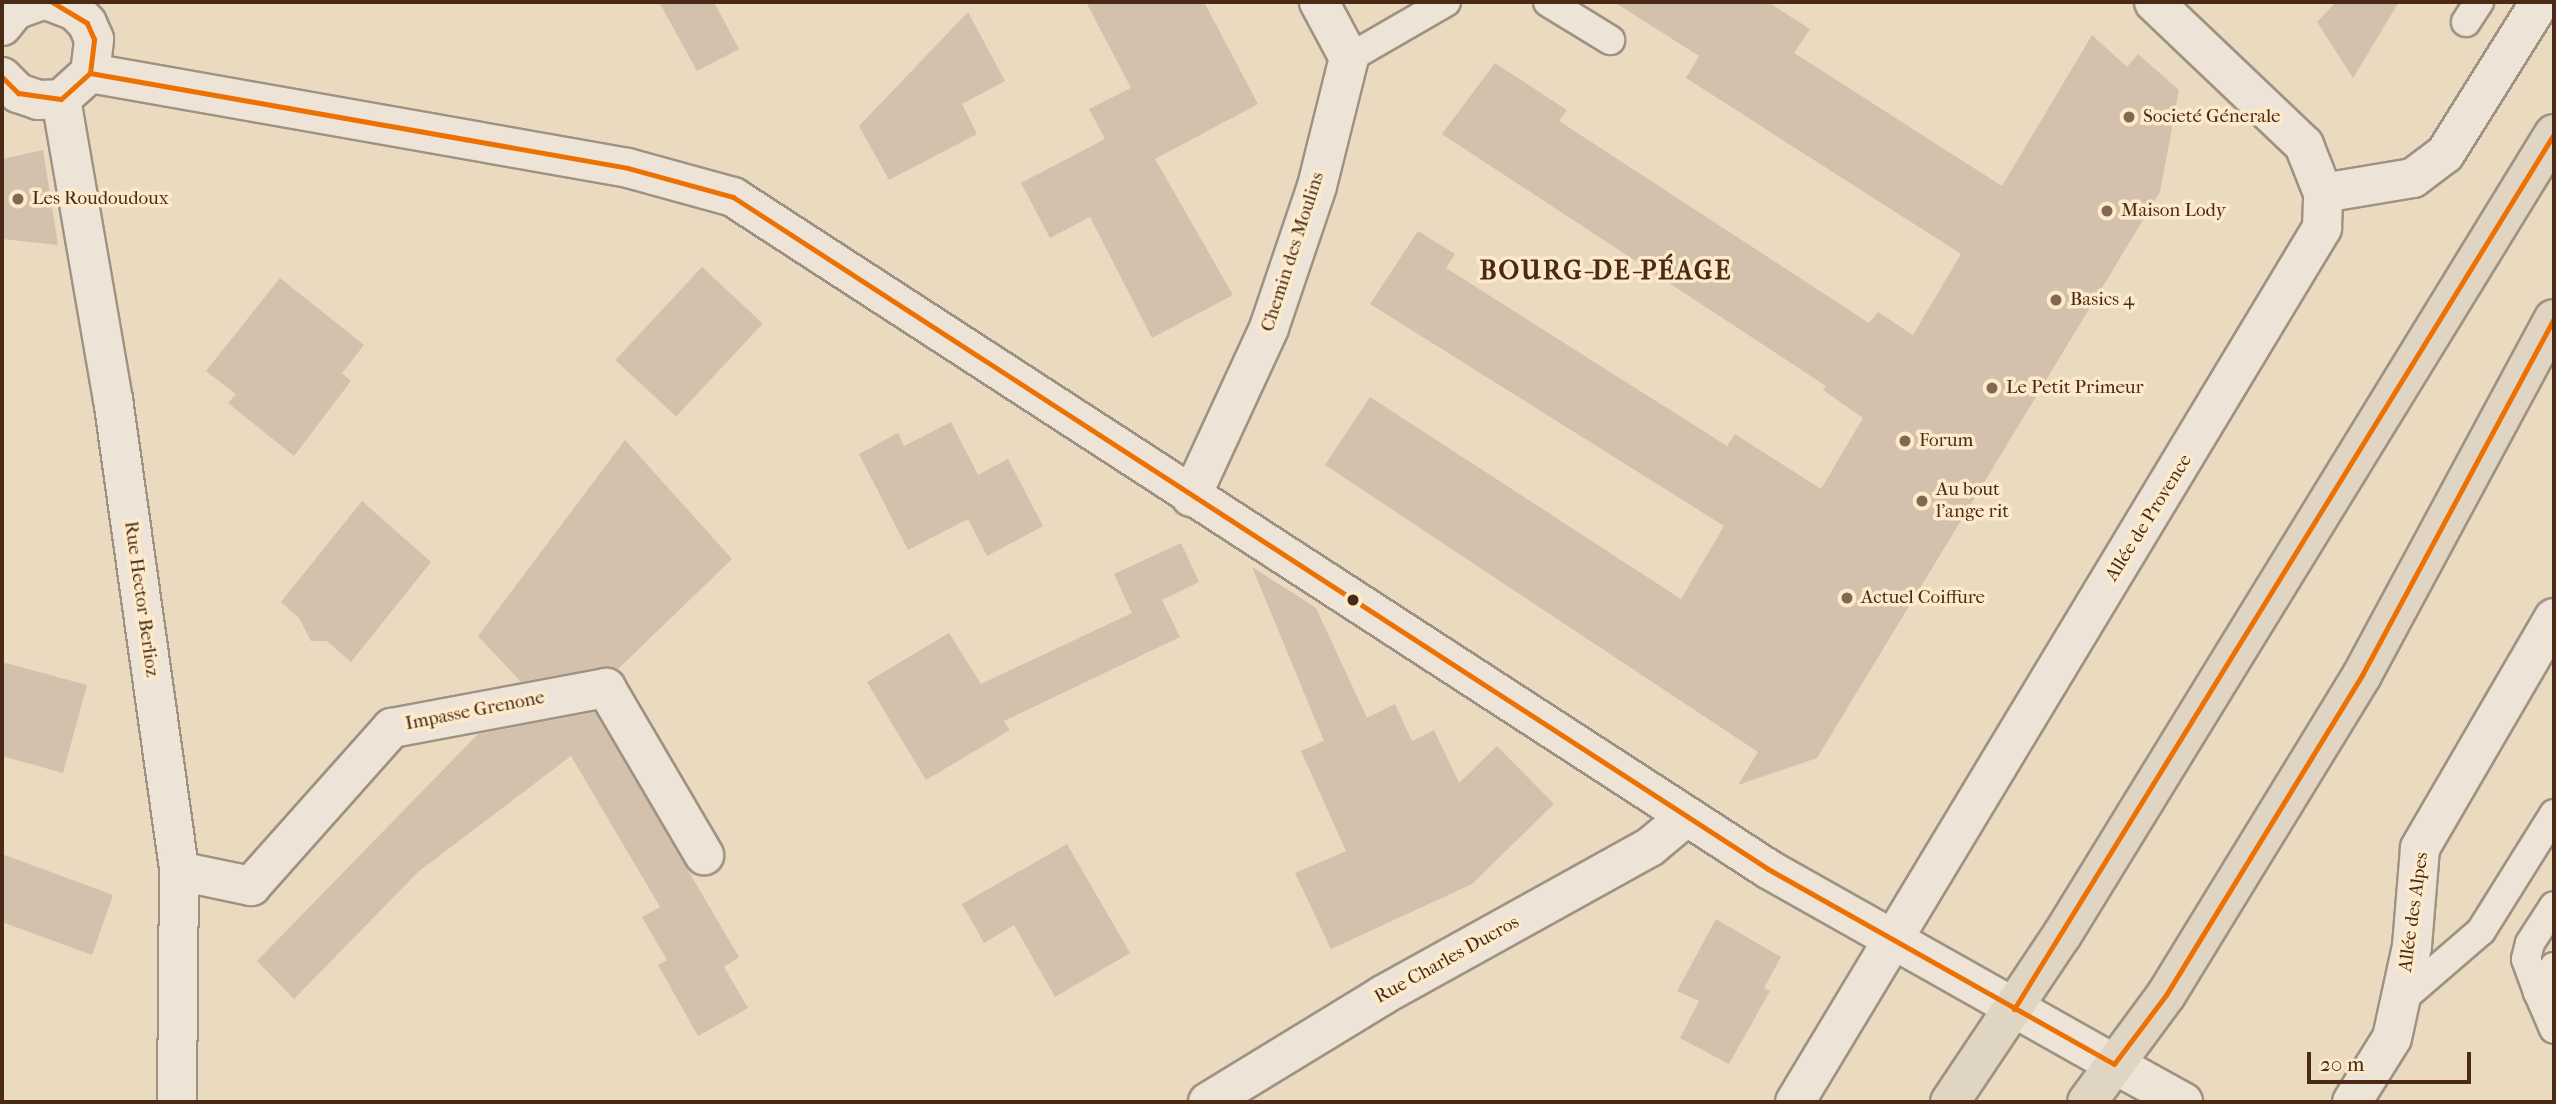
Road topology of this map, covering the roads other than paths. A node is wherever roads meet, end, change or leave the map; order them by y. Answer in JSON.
{"nodes":[{"id":1,"x":1319,"y":2,"type":"edge"},
{"id":2,"x":1446,"y":2,"type":"edge"},
{"id":3,"x":1548,"y":2,"type":"edge"},
{"id":4,"x":2154,"y":2,"type":"edge"},
{"id":5,"x":2540,"y":2,"type":"edge"},
{"id":6,"x":43,"y":7,"type":"edge"},
{"id":7,"x":1610,"y":40,"type":"dead end"},
{"id":8,"x":1349,"y":58,"type":"junction"},
{"id":9,"x":90,"y":73,"type":"junction"},
{"id":10,"x":7,"y":94,"type":"edge"},
{"id":11,"x":61,"y":99,"type":"junction"},
{"id":12,"x":2554,"y":134,"type":"edge"},
{"id":13,"x":2323,"y":193,"type":"junction"},
{"id":14,"x":2554,"y":319,"type":"edge"},
{"id":15,"x":1191,"y":497,"type":"junction"},
{"id":16,"x":2554,"y":618,"type":"edge"},
{"id":17,"x":2554,"y":814,"type":"edge"},
{"id":18,"x":1686,"y":817,"type":"junction"},
{"id":19,"x":704,"y":855,"type":"dead end"},
{"id":20,"x":179,"y":871,"type":"junction"},
{"id":21,"x":2554,"y":906,"type":"edge"},
{"id":22,"x":1891,"y":941,"type":"junction"},
{"id":23,"x":2554,"y":967,"type":"edge"},
{"id":24,"x":2538,"y":992,"type":"junction"},
{"id":25,"x":2401,"y":1000,"type":"junction"},
{"id":26,"x":2014,"y":1009,"type":"junction"},
{"id":27,"x":2554,"y":1029,"type":"edge"},
{"id":28,"x":2114,"y":1064,"type":"junction"},
{"id":29,"x":177,"y":1102,"type":"edge"},
{"id":30,"x":1208,"y":1102,"type":"edge"},
{"id":31,"x":1795,"y":1102,"type":"edge"},
{"id":32,"x":1951,"y":1102,"type":"edge"},
{"id":33,"x":2087,"y":1102,"type":"edge"},
{"id":34,"x":2183,"y":1102,"type":"edge"},
{"id":35,"x":2352,"y":1102,"type":"edge"}],
"edges":[{"from":1,"to":8,"type":"street"},
{"from":2,"to":8,"type":"lane"},
{"from":3,"to":7,"type":"lane"},
{"from":4,"to":13,"type":"street"},
{"from":5,"to":13,"type":"street"},
{"from":6,"to":9,"type":"street"},
{"from":8,"to":15,"type":"street","name":"Chemin des Moulins"},
{"from":9,"to":11,"type":"street"},
{"from":9,"to":15,"type":"street"},
{"from":10,"to":11,"type":"street"},
{"from":11,"to":20,"type":"street","name":"Rue Hector Berlioz"},
{"from":12,"to":26,"type":"main road"},
{"from":13,"to":22,"type":"street","name":"Allée de Provence"},
{"from":14,"to":28,"type":"main road"},
{"from":15,"to":18,"type":"street"},
{"from":16,"to":25,"type":"street","name":"Allée des Alpes"},
{"from":17,"to":25,"type":"lane"},
{"from":18,"to":22,"type":"street"},
{"from":18,"to":30,"type":"street","name":"Rue Charles Ducros"},
{"from":19,"to":20,"type":"street","name":"Impasse Grenone"},
{"from":20,"to":29,"type":"street","name":"Rue Hector Berlioz"},
{"from":21,"to":24,"type":"lane"},
{"from":22,"to":26,"type":"street"},
{"from":22,"to":31,"type":"street","name":"Allée de Provence"},
{"from":23,"to":24,"type":"lane"},
{"from":24,"to":27,"type":"lane"},
{"from":25,"to":35,"type":"street","name":"Allée des Alpes"},
{"from":26,"to":28,"type":"street"},
{"from":26,"to":32,"type":"main road"},
{"from":28,"to":33,"type":"main road"},
{"from":28,"to":34,"type":"street"}]}
